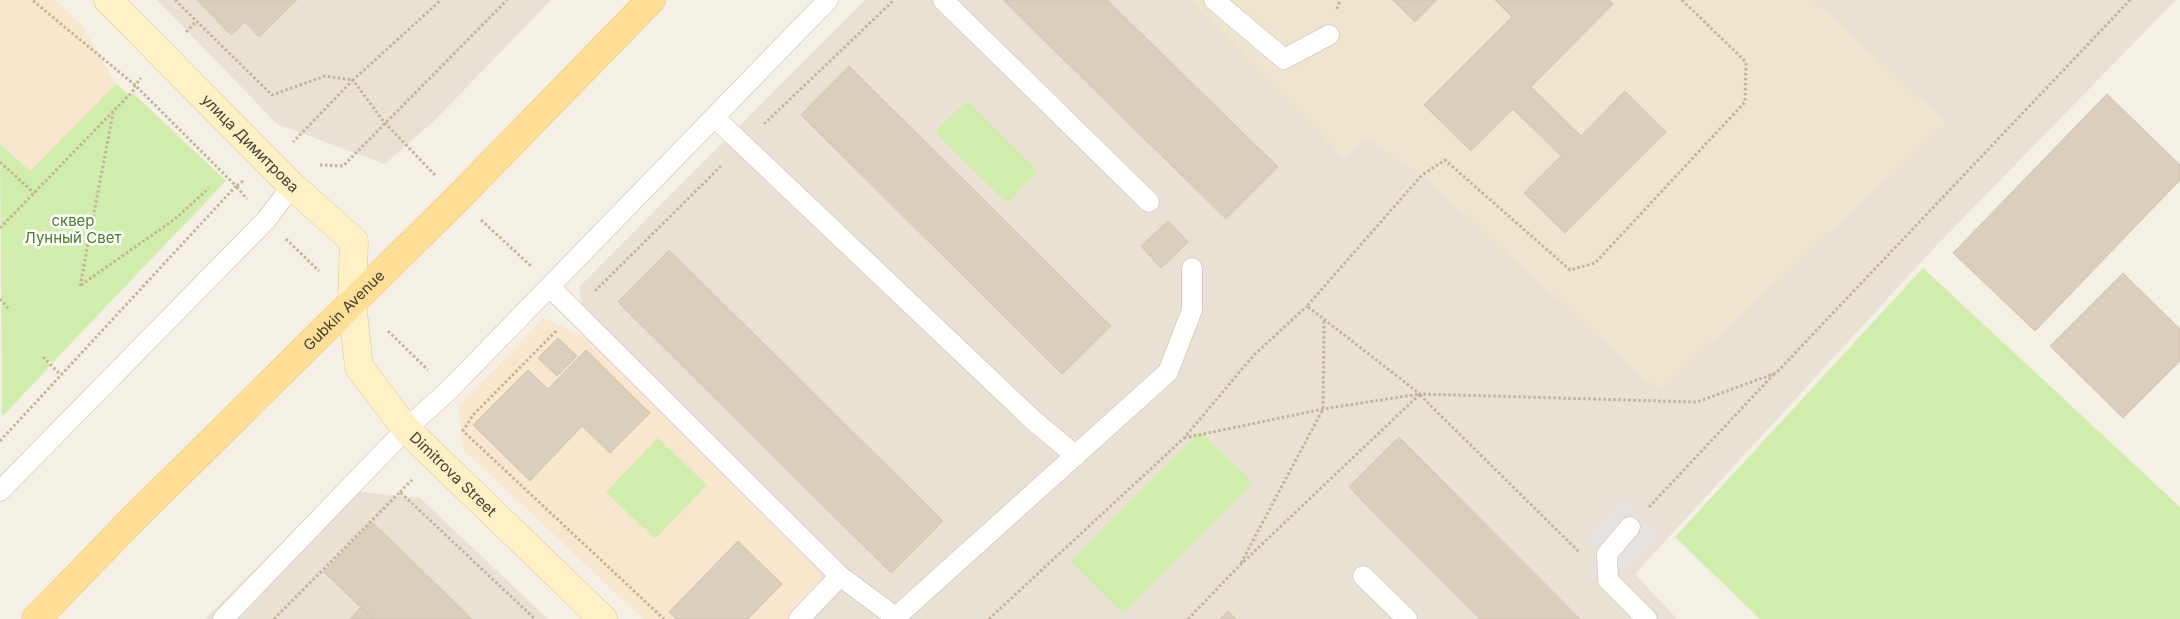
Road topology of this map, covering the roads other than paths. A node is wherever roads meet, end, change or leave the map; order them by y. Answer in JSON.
{"nodes":[{"id":1,"x":108,"y":0,"type":"edge"},
{"id":2,"x":651,"y":0,"type":"edge"},
{"id":3,"x":828,"y":0,"type":"edge"},
{"id":4,"x":944,"y":0,"type":"edge"},
{"id":5,"x":1214,"y":0,"type":"edge"},
{"id":6,"x":1329,"y":35,"type":"dead end"},
{"id":7,"x":714,"y":117,"type":"junction"},
{"id":8,"x":292,"y":186,"type":"junction"},
{"id":9,"x":1149,"y":202,"type":"dead end"},
{"id":10,"x":1192,"y":268,"type":"dead end"},
{"id":11,"x":550,"y":287,"type":"junction"},
{"id":12,"x":352,"y":302,"type":"junction"},
{"id":13,"x":406,"y":429,"type":"junction"},
{"id":14,"x":1076,"y":456,"type":"junction"},
{"id":15,"x":0,"y":491,"type":"edge"},
{"id":16,"x":1630,"y":527,"type":"road end"},
{"id":17,"x":840,"y":576,"type":"junction"},
{"id":18,"x":1363,"y":576,"type":"dead end"},
{"id":19,"x":897,"y":618,"type":"edge"},
{"id":20,"x":36,"y":619,"type":"edge"},
{"id":21,"x":223,"y":619,"type":"edge"},
{"id":22,"x":603,"y":619,"type":"edge"},
{"id":23,"x":799,"y":619,"type":"edge"},
{"id":24,"x":1407,"y":619,"type":"edge"},
{"id":25,"x":1647,"y":619,"type":"edge"}],
"edges":[{"from":1,"to":8,"type":"main road","name":"улица Димитрова"},
{"from":2,"to":12,"type":"main road","name":"Gubkin Avenue"},
{"from":3,"to":7,"type":"lane"},
{"from":4,"to":9,"type":"lane"},
{"from":5,"to":6,"type":"lane"},
{"from":7,"to":11,"type":"lane"},
{"from":7,"to":14,"type":"lane"},
{"from":8,"to":12,"type":"main road","name":"улица Димитрова"},
{"from":8,"to":15,"type":"lane"},
{"from":10,"to":14,"type":"lane"},
{"from":11,"to":13,"type":"lane"},
{"from":11,"to":17,"type":"lane"},
{"from":12,"to":13,"type":"main road","name":"Dimitrova Street"},
{"from":12,"to":20,"type":"main road","name":"Gubkin Avenue"},
{"from":13,"to":21,"type":"lane"},
{"from":13,"to":22,"type":"main road","name":"Dimitrova Street"},
{"from":14,"to":19,"type":"lane"},
{"from":16,"to":25,"type":"lane"},
{"from":17,"to":19,"type":"lane"},
{"from":17,"to":23,"type":"lane"},
{"from":18,"to":24,"type":"lane"}]}
